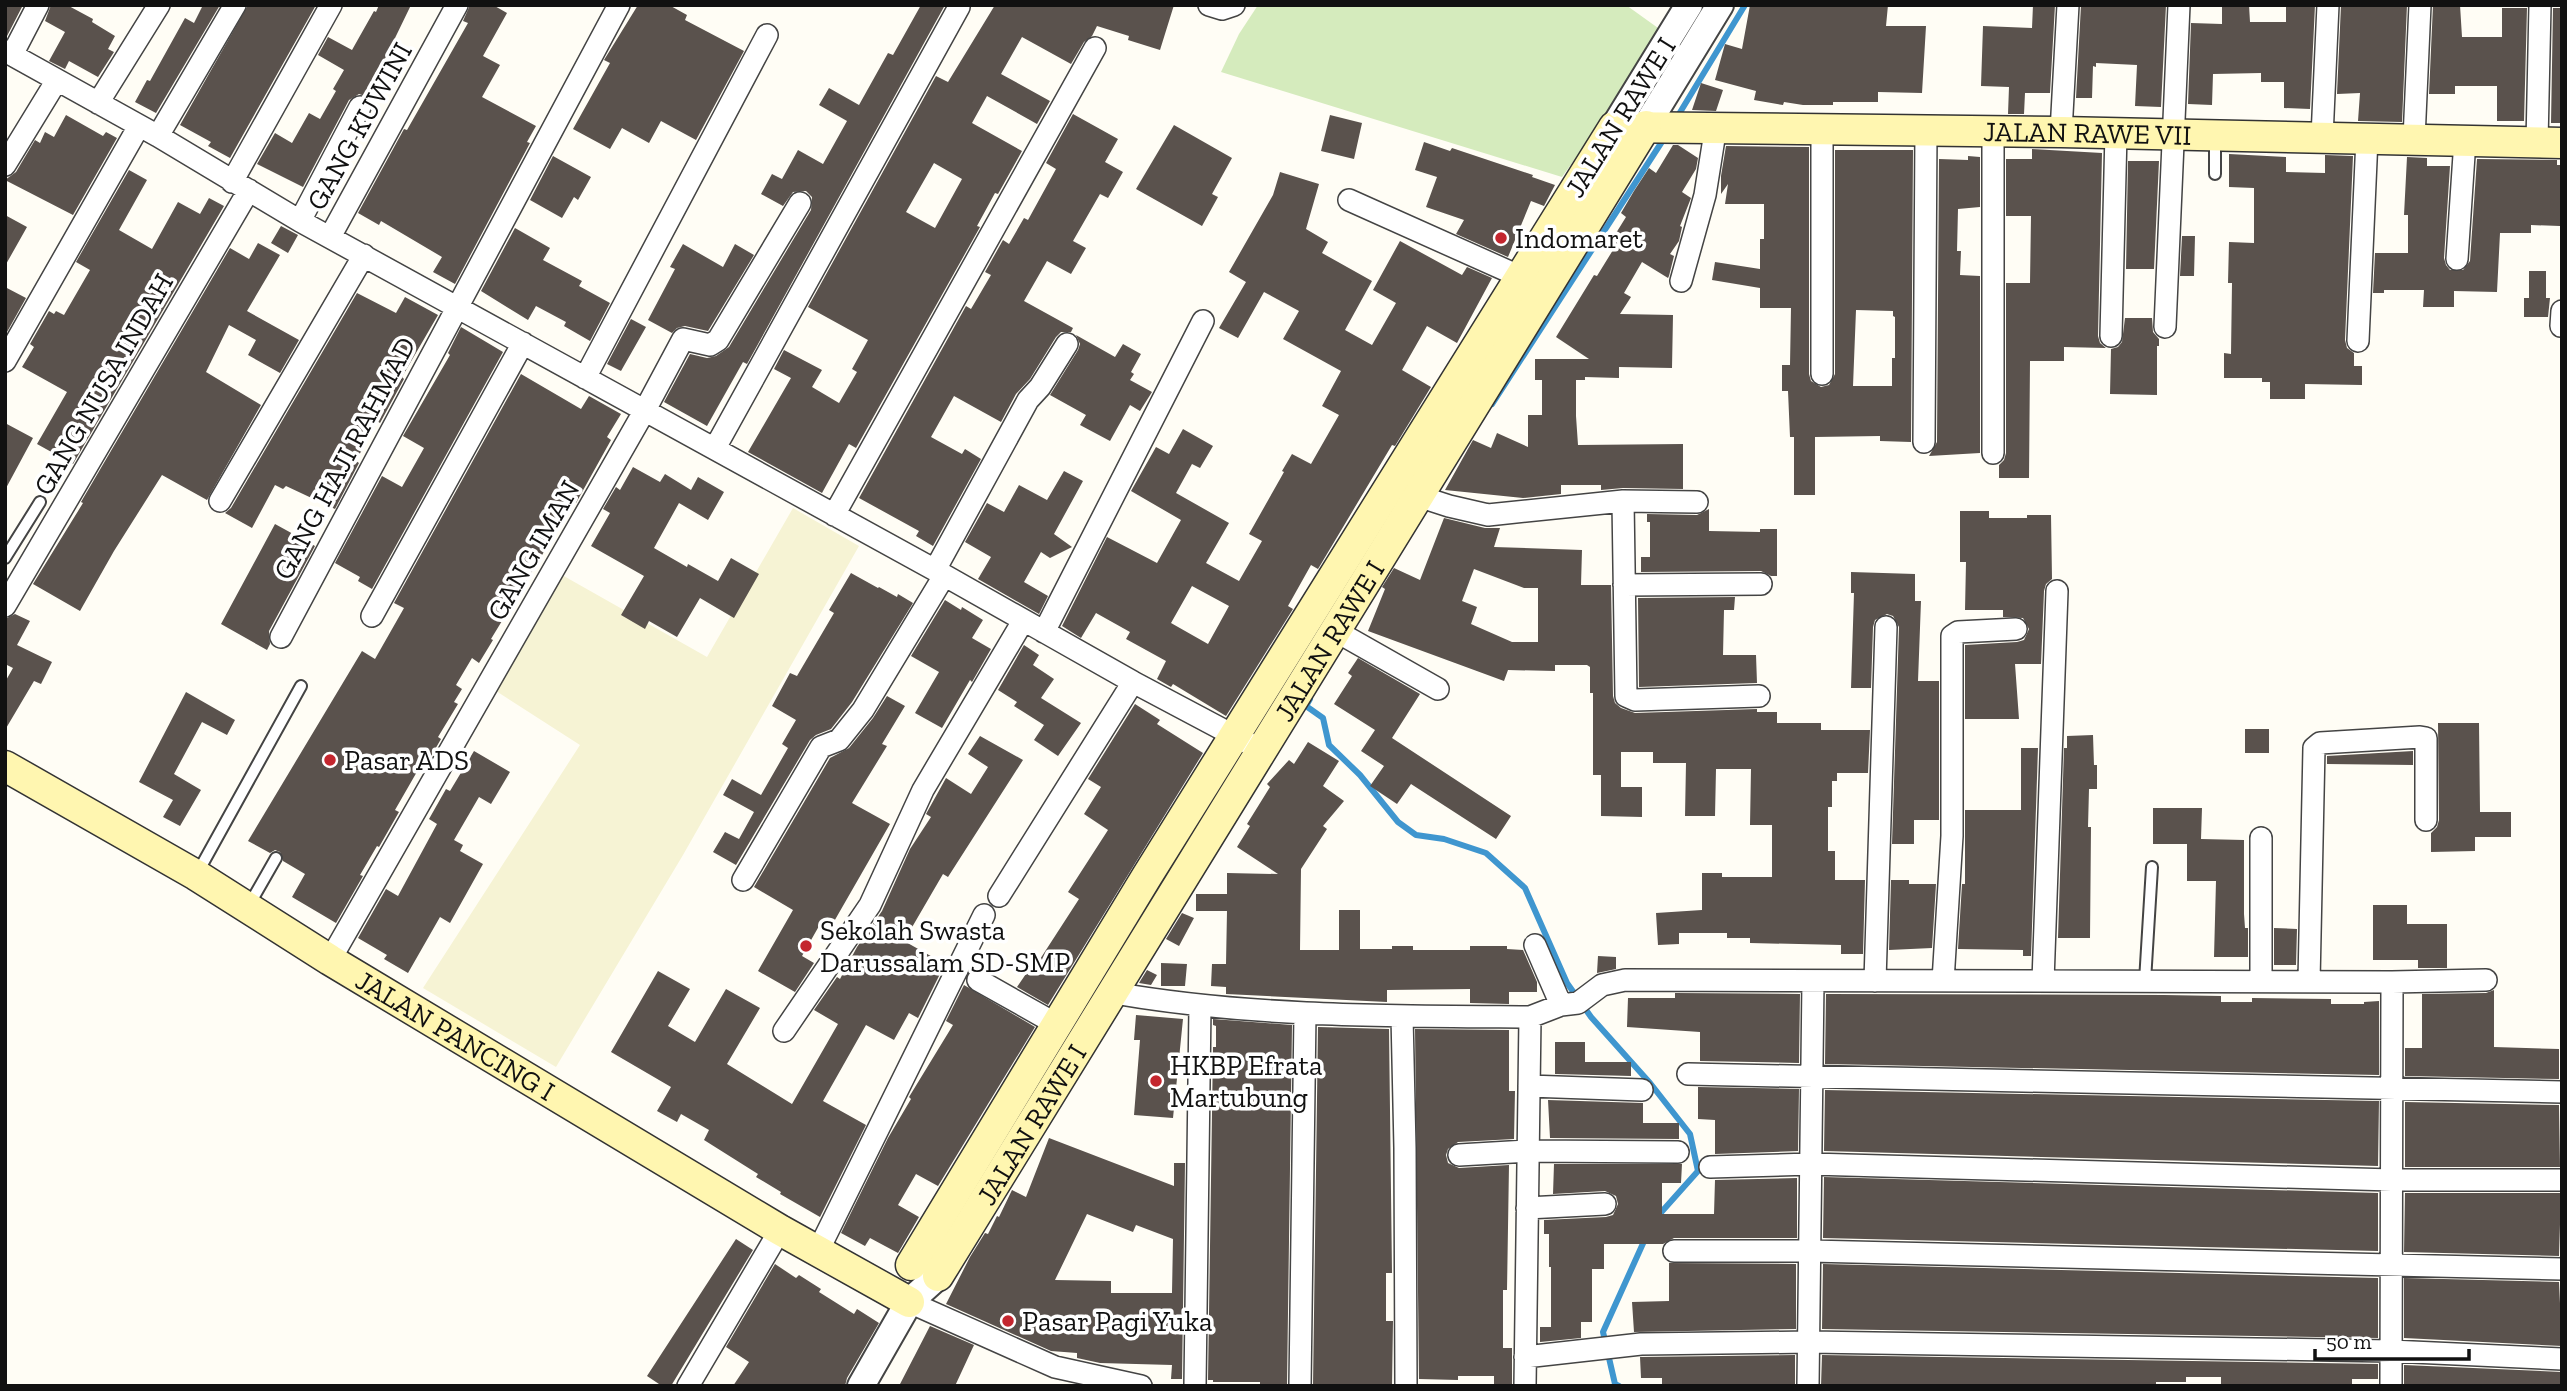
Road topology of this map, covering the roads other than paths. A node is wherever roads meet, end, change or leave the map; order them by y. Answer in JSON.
{"nodes":[{"id":1,"x":38,"y":5,"type":"edge"},
{"id":2,"x":159,"y":5,"type":"edge"},
{"id":3,"x":235,"y":5,"type":"edge"},
{"id":4,"x":331,"y":5,"type":"edge"},
{"id":5,"x":457,"y":5,"type":"edge"},
{"id":6,"x":619,"y":5,"type":"edge"},
{"id":7,"x":1209,"y":5,"type":"edge"},
{"id":8,"x":1234,"y":5,"type":"edge"},
{"id":9,"x":1689,"y":5,"type":"edge"},
{"id":10,"x":1720,"y":5,"type":"edge"},
{"id":11,"x":2068,"y":5,"type":"edge"},
{"id":12,"x":2179,"y":5,"type":"edge"},
{"id":13,"x":2328,"y":5,"type":"edge"},
{"id":14,"x":2420,"y":5,"type":"edge"},
{"id":15,"x":2540,"y":5,"type":"edge"},
{"id":16,"x":959,"y":7,"type":"edge"},
{"id":17,"x":767,"y":36,"type":"dead end"},
{"id":18,"x":1095,"y":48,"type":"dead end"},
{"id":19,"x":8,"y":53,"type":"edge"},
{"id":20,"x":57,"y":80,"type":"junction"},
{"id":21,"x":98,"y":103,"type":"junction"},
{"id":22,"x":360,"y":107,"type":"dead end"},
{"id":23,"x":139,"y":125,"type":"junction"},
{"id":24,"x":1663,"y":126,"type":"junction"},
{"id":25,"x":1716,"y":126,"type":"junction"},
{"id":26,"x":1614,"y":127,"type":"junction"},
{"id":27,"x":1822,"y":130,"type":"junction"},
{"id":28,"x":1926,"y":130,"type":"junction"},
{"id":29,"x":1993,"y":131,"type":"junction"},
{"id":30,"x":2062,"y":132,"type":"junction"},
{"id":31,"x":2116,"y":133,"type":"junction"},
{"id":32,"x":2173,"y":134,"type":"junction"},
{"id":33,"x":2215,"y":135,"type":"junction"},
{"id":34,"x":158,"y":136,"type":"junction"},
{"id":35,"x":2322,"y":137,"type":"junction"},
{"id":36,"x":2367,"y":138,"type":"junction"},
{"id":37,"x":2414,"y":139,"type":"junction"},
{"id":38,"x":2465,"y":140,"type":"junction"},
{"id":39,"x":2549,"y":142,"type":"edge"},
{"id":40,"x":5,"y":165,"type":"edge"},
{"id":41,"x":2215,"y":174,"type":"dead end"},
{"id":42,"x":241,"y":186,"type":"junction"},
{"id":43,"x":1349,"y":200,"type":"dead end"},
{"id":44,"x":800,"y":202,"type":"dead end"},
{"id":45,"x":300,"y":221,"type":"junction"},
{"id":46,"x":330,"y":237,"type":"junction"},
{"id":47,"x":364,"y":255,"type":"junction"},
{"id":48,"x":2457,"y":260,"type":"dead end"},
{"id":49,"x":1521,"y":277,"type":"junction"},
{"id":50,"x":1681,"y":281,"type":"dead end"},
{"id":51,"x":457,"y":306,"type":"junction"},
{"id":52,"x":1203,"y":321,"type":"dead end"},
{"id":53,"x":2165,"y":327,"type":"dead end"},
{"id":54,"x":2111,"y":336,"type":"dead end"},
{"id":55,"x":2358,"y":341,"type":"dead end"},
{"id":56,"x":523,"y":343,"type":"junction"},
{"id":57,"x":1067,"y":344,"type":"dead end"},
{"id":58,"x":5,"y":360,"type":"edge"},
{"id":59,"x":1822,"y":374,"type":"dead end"},
{"id":60,"x":584,"y":378,"type":"junction"},
{"id":61,"x":645,"y":410,"type":"junction"},
{"id":62,"x":1924,"y":442,"type":"dead end"},
{"id":63,"x":715,"y":448,"type":"junction"},
{"id":64,"x":1993,"y":453,"type":"dead end"},
{"id":65,"x":1418,"y":496,"type":"junction"},
{"id":66,"x":220,"y":501,"type":"dead end"},
{"id":67,"x":1623,"y":501,"type":"junction"},
{"id":68,"x":40,"y":502,"type":"dead end"},
{"id":69,"x":1697,"y":502,"type":"dead end"},
{"id":70,"x":834,"y":515,"type":"junction"},
{"id":71,"x":5,"y":558,"type":"edge"},
{"id":72,"x":939,"y":573,"type":"junction"},
{"id":73,"x":1761,"y":584,"type":"dead end"},
{"id":74,"x":1625,"y":585,"type":"junction"},
{"id":75,"x":2057,"y":590,"type":"dead end"},
{"id":76,"x":5,"y":606,"type":"edge"},
{"id":77,"x":372,"y":615,"type":"dead end"},
{"id":78,"x":1023,"y":621,"type":"junction"},
{"id":79,"x":1886,"y":627,"type":"dead end"},
{"id":80,"x":2016,"y":629,"type":"dead end"},
{"id":81,"x":1044,"y":632,"type":"junction"},
{"id":82,"x":1342,"y":635,"type":"junction"},
{"id":83,"x":281,"y":638,"type":"dead end"},
{"id":84,"x":1133,"y":682,"type":"junction"},
{"id":85,"x":302,"y":686,"type":"dead end"},
{"id":86,"x":1438,"y":689,"type":"dead end"},
{"id":87,"x":1759,"y":696,"type":"dead end"},
{"id":88,"x":1235,"y":737,"type":"junction"},
{"id":89,"x":1263,"y":751,"type":"junction"},
{"id":90,"x":5,"y":766,"type":"edge"},
{"id":91,"x":2426,"y":820,"type":"dead end"},
{"id":92,"x":2261,"y":838,"type":"dead end"},
{"id":93,"x":276,"y":858,"type":"dead end"},
{"id":94,"x":2152,"y":867,"type":"dead end"},
{"id":95,"x":196,"y":875,"type":"junction"},
{"id":96,"x":743,"y":880,"type":"dead end"},
{"id":97,"x":999,"y":896,"type":"dead end"},
{"id":98,"x":248,"y":907,"type":"junction"},
{"id":99,"x":984,"y":915,"type":"dead end"},
{"id":100,"x":1535,"y":945,"type":"dead end"},
{"id":101,"x":330,"y":960,"type":"junction"},
{"id":102,"x":978,"y":980,"type":"dead end"},
{"id":103,"x":2486,"y":980,"type":"dead end"},
{"id":104,"x":1813,"y":981,"type":"junction"},
{"id":105,"x":1875,"y":981,"type":"junction"},
{"id":106,"x":1943,"y":981,"type":"junction"},
{"id":107,"x":2043,"y":981,"type":"junction"},
{"id":108,"x":2145,"y":981,"type":"junction"},
{"id":109,"x":2261,"y":981,"type":"junction"},
{"id":110,"x":2309,"y":981,"type":"junction"},
{"id":111,"x":2392,"y":982,"type":"junction"},
{"id":112,"x":1114,"y":993,"type":"junction"},
{"id":113,"x":1570,"y":1004,"type":"junction"},
{"id":114,"x":1200,"y":1006,"type":"junction"},
{"id":115,"x":1305,"y":1013,"type":"junction"},
{"id":116,"x":1402,"y":1016,"type":"junction"},
{"id":117,"x":1530,"y":1017,"type":"junction"},
{"id":118,"x":1056,"y":1024,"type":"junction"},
{"id":119,"x":784,"y":1031,"type":"dead end"},
{"id":120,"x":1688,"y":1074,"type":"dead end"},
{"id":121,"x":1812,"y":1077,"type":"junction"},
{"id":122,"x":1529,"y":1086,"type":"junction"},
{"id":123,"x":2392,"y":1088,"type":"junction"},
{"id":124,"x":1643,"y":1090,"type":"dead end"},
{"id":125,"x":2562,"y":1092,"type":"edge"},
{"id":126,"x":1528,"y":1151,"type":"junction"},
{"id":127,"x":1678,"y":1152,"type":"dead end"},
{"id":128,"x":1459,"y":1155,"type":"dead end"},
{"id":129,"x":1811,"y":1164,"type":"junction"},
{"id":130,"x":1710,"y":1167,"type":"dead end"},
{"id":131,"x":2392,"y":1180,"type":"junction"},
{"id":132,"x":2562,"y":1180,"type":"edge"},
{"id":133,"x":1605,"y":1204,"type":"dead end"},
{"id":134,"x":1527,"y":1208,"type":"junction"},
{"id":135,"x":780,"y":1230,"type":"junction"},
{"id":136,"x":818,"y":1251,"type":"junction"},
{"id":137,"x":1674,"y":1251,"type":"dead end"},
{"id":138,"x":1810,"y":1251,"type":"junction"},
{"id":139,"x":2392,"y":1263,"type":"junction"},
{"id":140,"x":2562,"y":1269,"type":"edge"},
{"id":141,"x":924,"y":1271,"type":"junction"},
{"id":142,"x":909,"y":1302,"type":"junction"},
{"id":143,"x":1810,"y":1342,"type":"junction"},
{"id":144,"x":2391,"y":1351,"type":"junction"},
{"id":145,"x":1525,"y":1357,"type":"junction"},
{"id":146,"x":2562,"y":1359,"type":"edge"},
{"id":147,"x":688,"y":1386,"type":"edge"},
{"id":148,"x":861,"y":1386,"type":"edge"},
{"id":149,"x":1141,"y":1386,"type":"edge"},
{"id":150,"x":1195,"y":1386,"type":"edge"},
{"id":151,"x":1300,"y":1386,"type":"edge"},
{"id":152,"x":1406,"y":1386,"type":"edge"},
{"id":153,"x":1525,"y":1386,"type":"edge"},
{"id":154,"x":1808,"y":1386,"type":"edge"},
{"id":155,"x":2391,"y":1386,"type":"edge"}],
"edges":[{"from":1,"to":19,"type":"street"},
{"from":2,"to":21,"type":"street"},
{"from":3,"to":34,"type":"street"},
{"from":4,"to":42,"type":"street","name":"GANG NUSA INDAH"},
{"from":5,"to":46,"type":"street","name":"GANG KUWINI"},
{"from":6,"to":51,"type":"street","name":"GANG HAJI RAHMAD"},
{"from":7,"to":8,"type":"street"},
{"from":9,"to":26,"type":"street","name":"JALAN RAWE I"},
{"from":10,"to":24,"type":"street","name":"JALAN RAWE I"},
{"from":11,"to":30,"type":"street"},
{"from":12,"to":32,"type":"street"},
{"from":13,"to":35,"type":"street"},
{"from":14,"to":37,"type":"street"},
{"from":15,"to":39,"type":"street"},
{"from":16,"to":63,"type":"street"},
{"from":17,"to":60,"type":"street"},
{"from":18,"to":70,"type":"street"},
{"from":19,"to":20,"type":"street"},
{"from":20,"to":21,"type":"street"},
{"from":20,"to":40,"type":"street"},
{"from":21,"to":23,"type":"street"},
{"from":22,"to":45,"type":"street"},
{"from":23,"to":34,"type":"street"},
{"from":23,"to":58,"type":"street"},
{"from":24,"to":25,"type":"main road","name":"JALAN RAWE VII"},
{"from":24,"to":26,"type":"main road","name":"JALAN RAWE VII"},
{"from":24,"to":65,"type":"main road","name":"JALAN RAWE I"},
{"from":25,"to":27,"type":"main road","name":"JALAN RAWE VII"},
{"from":25,"to":50,"type":"street"},
{"from":26,"to":49,"type":"main road","name":"JALAN RAWE I"},
{"from":27,"to":28,"type":"main road","name":"JALAN RAWE VII"},
{"from":27,"to":59,"type":"street"},
{"from":28,"to":29,"type":"main road","name":"JALAN RAWE VII"},
{"from":28,"to":62,"type":"street"},
{"from":29,"to":30,"type":"main road","name":"JALAN RAWE VII"},
{"from":29,"to":64,"type":"street"},
{"from":30,"to":31,"type":"main road","name":"JALAN RAWE VII"},
{"from":31,"to":32,"type":"main road","name":"JALAN RAWE VII"},
{"from":31,"to":54,"type":"street"},
{"from":32,"to":33,"type":"main road","name":"JALAN RAWE VII"},
{"from":32,"to":53,"type":"street"},
{"from":33,"to":35,"type":"main road","name":"JALAN RAWE VII"},
{"from":33,"to":41,"type":"lane"},
{"from":34,"to":42,"type":"street"},
{"from":35,"to":36,"type":"main road","name":"JALAN RAWE VII"},
{"from":36,"to":37,"type":"main road","name":"JALAN RAWE VII"},
{"from":36,"to":55,"type":"street"},
{"from":37,"to":38,"type":"main road","name":"JALAN RAWE VII"},
{"from":38,"to":39,"type":"main road","name":"JALAN RAWE VII"},
{"from":38,"to":48,"type":"street"},
{"from":42,"to":45,"type":"street"},
{"from":42,"to":76,"type":"street","name":"GANG NUSA INDAH"},
{"from":43,"to":49,"type":"street"},
{"from":44,"to":61,"type":"street","name":"GANG IMAN"},
{"from":45,"to":46,"type":"street"},
{"from":46,"to":47,"type":"street"},
{"from":47,"to":51,"type":"street"},
{"from":47,"to":66,"type":"street"},
{"from":49,"to":88,"type":"main road","name":"JALAN RAWE I"},
{"from":51,"to":56,"type":"street"},
{"from":51,"to":83,"type":"street","name":"GANG HAJI RAHMAD"},
{"from":52,"to":81,"type":"street"},
{"from":56,"to":60,"type":"street"},
{"from":56,"to":77,"type":"street"},
{"from":57,"to":72,"type":"street"},
{"from":60,"to":61,"type":"street"},
{"from":61,"to":63,"type":"street"},
{"from":61,"to":101,"type":"street","name":"GANG IMAN"},
{"from":63,"to":70,"type":"street"},
{"from":65,"to":67,"type":"street"},
{"from":65,"to":82,"type":"main road","name":"JALAN RAWE I"},
{"from":67,"to":69,"type":"street"},
{"from":67,"to":74,"type":"street"},
{"from":68,"to":71,"type":"lane"},
{"from":70,"to":72,"type":"street"},
{"from":72,"to":78,"type":"street"},
{"from":72,"to":96,"type":"street"},
{"from":73,"to":74,"type":"street"},
{"from":74,"to":87,"type":"street"},
{"from":75,"to":107,"type":"street"},
{"from":78,"to":81,"type":"street"},
{"from":78,"to":119,"type":"street"},
{"from":79,"to":105,"type":"street"},
{"from":80,"to":106,"type":"street"},
{"from":81,"to":84,"type":"street"},
{"from":82,"to":86,"type":"street"},
{"from":82,"to":89,"type":"main road","name":"JALAN RAWE I"},
{"from":84,"to":88,"type":"street"},
{"from":84,"to":97,"type":"street"},
{"from":85,"to":95,"type":"lane"},
{"from":88,"to":89,"type":"street"},
{"from":88,"to":118,"type":"main road","name":"JALAN RAWE I"},
{"from":89,"to":112,"type":"main road","name":"JALAN RAWE I"},
{"from":90,"to":95,"type":"main road","name":"JALAN PANCING I"},
{"from":91,"to":110,"type":"street"},
{"from":92,"to":109,"type":"street"},
{"from":93,"to":98,"type":"lane"},
{"from":94,"to":108,"type":"lane"},
{"from":95,"to":98,"type":"main road","name":"JALAN PANCING I"},
{"from":98,"to":101,"type":"main road","name":"JALAN PANCING I"},
{"from":99,"to":136,"type":"street"},
{"from":100,"to":113,"type":"street"},
{"from":101,"to":135,"type":"main road","name":"JALAN PANCING I"},
{"from":102,"to":118,"type":"street"},
{"from":103,"to":111,"type":"street"},
{"from":104,"to":105,"type":"street"},
{"from":104,"to":113,"type":"street"},
{"from":104,"to":121,"type":"street"},
{"from":105,"to":106,"type":"street"},
{"from":106,"to":107,"type":"street"},
{"from":107,"to":108,"type":"street"},
{"from":108,"to":109,"type":"street"},
{"from":109,"to":110,"type":"street"},
{"from":110,"to":111,"type":"street"},
{"from":111,"to":123,"type":"street"},
{"from":112,"to":114,"type":"street"},
{"from":112,"to":141,"type":"main road","name":"JALAN RAWE I"},
{"from":113,"to":117,"type":"street"},
{"from":114,"to":115,"type":"street"},
{"from":114,"to":150,"type":"street"},
{"from":115,"to":116,"type":"street"},
{"from":115,"to":151,"type":"street"},
{"from":116,"to":117,"type":"street"},
{"from":116,"to":152,"type":"street"},
{"from":117,"to":122,"type":"street"},
{"from":118,"to":141,"type":"main road","name":"JALAN RAWE I"},
{"from":120,"to":121,"type":"street"},
{"from":121,"to":123,"type":"street"},
{"from":121,"to":129,"type":"street"},
{"from":122,"to":124,"type":"street"},
{"from":122,"to":126,"type":"street"},
{"from":123,"to":125,"type":"street"},
{"from":123,"to":131,"type":"street"},
{"from":126,"to":127,"type":"street"},
{"from":126,"to":128,"type":"street"},
{"from":126,"to":134,"type":"street"},
{"from":129,"to":130,"type":"street"},
{"from":129,"to":131,"type":"street"},
{"from":129,"to":138,"type":"street"},
{"from":131,"to":132,"type":"street"},
{"from":131,"to":139,"type":"street"},
{"from":133,"to":134,"type":"street"},
{"from":134,"to":145,"type":"street"},
{"from":135,"to":136,"type":"main road","name":"JALAN PANCING I"},
{"from":135,"to":147,"type":"street"},
{"from":136,"to":142,"type":"main road","name":"JALAN PANCING I"},
{"from":137,"to":138,"type":"street"},
{"from":138,"to":139,"type":"street"},
{"from":138,"to":143,"type":"street"},
{"from":139,"to":140,"type":"street"},
{"from":139,"to":144,"type":"street"},
{"from":141,"to":142,"type":"street"},
{"from":142,"to":148,"type":"street"},
{"from":142,"to":149,"type":"street"},
{"from":143,"to":144,"type":"street"},
{"from":143,"to":145,"type":"street"},
{"from":143,"to":154,"type":"street"},
{"from":144,"to":146,"type":"street"},
{"from":144,"to":155,"type":"street"},
{"from":145,"to":153,"type":"street"}]}
